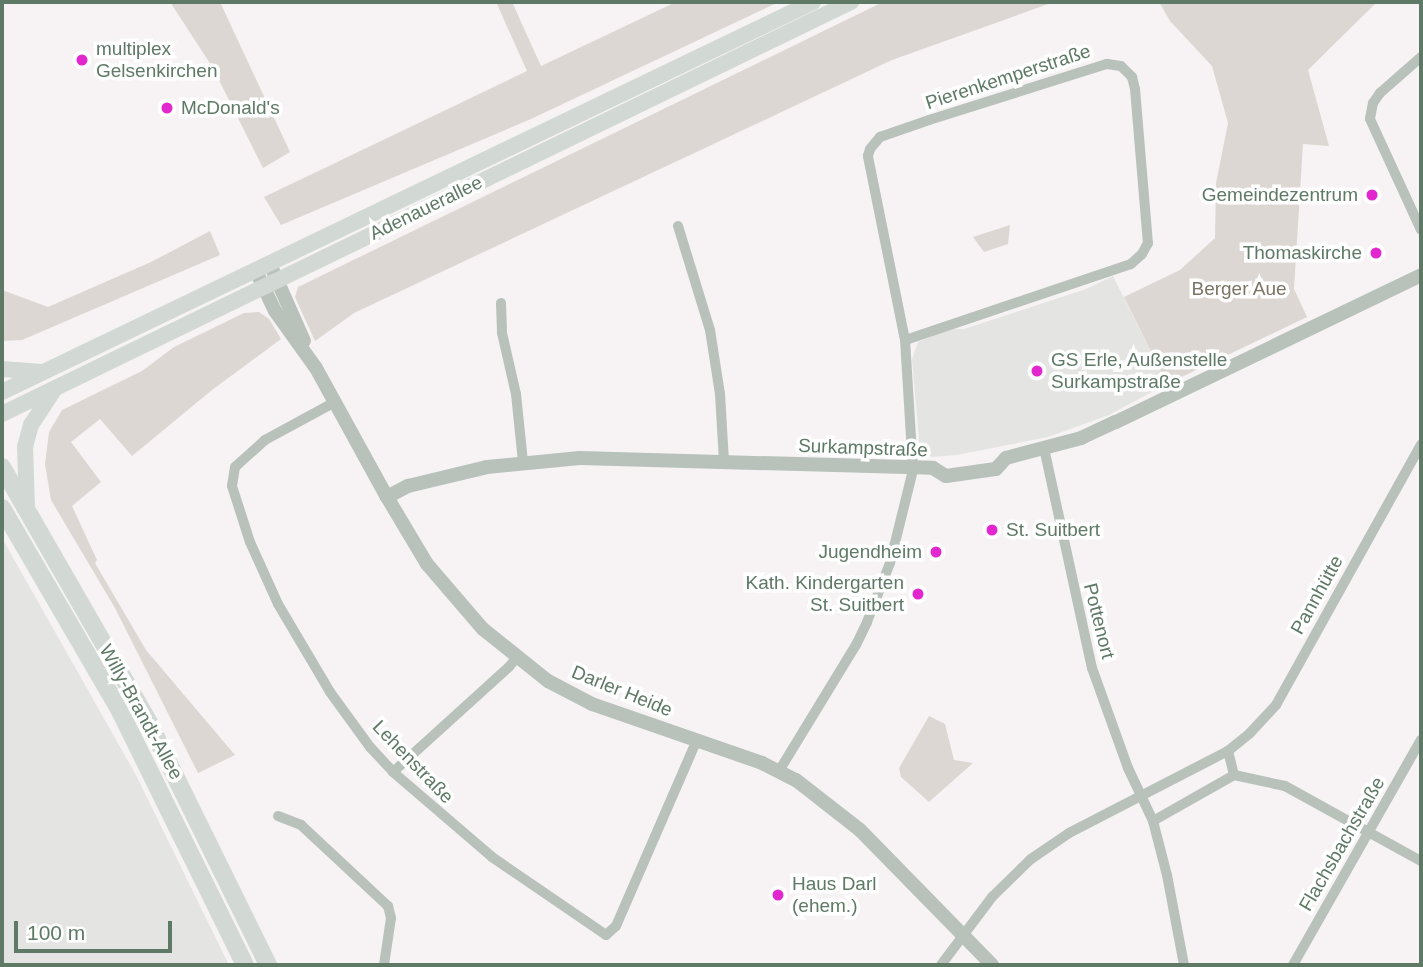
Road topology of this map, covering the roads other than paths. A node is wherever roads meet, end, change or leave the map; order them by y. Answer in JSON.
{"nodes":[{"id":1,"x":813,"y":2,"type":"edge"},
{"id":2,"x":851,"y":2,"type":"edge"},
{"id":3,"x":1421,"y":57,"type":"edge"},
{"id":4,"x":678,"y":226,"type":"dead end"},
{"id":5,"x":1421,"y":230,"type":"edge"},
{"id":6,"x":263,"y":267,"type":"junction"},
{"id":7,"x":1421,"y":275,"type":"edge"},
{"id":8,"x":271,"y":285,"type":"junction"},
{"id":9,"x":501,"y":303,"type":"dead end"},
{"id":10,"x":905,"y":340,"type":"junction"},
{"id":11,"x":2,"y":369,"type":"edge"},
{"id":12,"x":45,"y":372,"type":"junction"},
{"id":13,"x":54,"y":390,"type":"junction"},
{"id":14,"x":2,"y":392,"type":"edge"},
{"id":15,"x":335,"y":402,"type":"junction"},
{"id":16,"x":2,"y":414,"type":"edge"},
{"id":17,"x":1421,"y":444,"type":"edge"},
{"id":18,"x":1044,"y":448,"type":"junction"},
{"id":19,"x":523,"y":462,"type":"junction"},
{"id":20,"x":724,"y":462,"type":"junction"},
{"id":21,"x":2,"y":467,"type":"edge"},
{"id":22,"x":913,"y":470,"type":"junction"},
{"id":23,"x":387,"y":497,"type":"junction"},
{"id":24,"x":2,"y":508,"type":"edge"},
{"id":25,"x":27,"y":509,"type":"junction"},
{"id":26,"x":516,"y":658,"type":"junction"},
{"id":27,"x":697,"y":740,"type":"junction"},
{"id":28,"x":1421,"y":740,"type":"edge"},
{"id":29,"x":1228,"y":751,"type":"junction"},
{"id":30,"x":779,"y":771,"type":"junction"},
{"id":31,"x":393,"y":772,"type":"junction"},
{"id":32,"x":1234,"y":775,"type":"junction"},
{"id":33,"x":1140,"y":795,"type":"junction"},
{"id":34,"x":278,"y":816,"type":"dead end"},
{"id":35,"x":1153,"y":821,"type":"junction"},
{"id":36,"x":1369,"y":832,"type":"junction"},
{"id":37,"x":1421,"y":861,"type":"edge"},
{"id":38,"x":964,"y":934,"type":"junction"},
{"id":39,"x":245,"y":965,"type":"edge"},
{"id":40,"x":268,"y":965,"type":"edge"},
{"id":41,"x":384,"y":965,"type":"edge"},
{"id":42,"x":942,"y":965,"type":"edge"},
{"id":43,"x":992,"y":965,"type":"edge"},
{"id":44,"x":1184,"y":965,"type":"edge"},
{"id":45,"x":1293,"y":965,"type":"edge"}],
"edges":[{"from":1,"to":6,"type":"main road","name":"Adenauerallee"},
{"from":2,"to":8,"type":"main road","name":"Adenauerallee"},
{"from":3,"to":5,"type":"street"},
{"from":4,"to":20,"type":"street"},
{"from":6,"to":8,"type":"street","name":"Darler Heide"},
{"from":6,"to":12,"type":"main road","name":"Adenauerallee"},
{"from":7,"to":18,"type":"street","name":"Surkampstraße"},
{"from":8,"to":13,"type":"main road","name":"Adenauerallee"},
{"from":8,"to":15,"type":"street","name":"Darler Heide"},
{"from":9,"to":19,"type":"street"},
{"from":10,"to":10,"type":"street","name":"Pierenkemperstraße"},
{"from":10,"to":22,"type":"street","name":"Pierenkemperstraße"},
{"from":11,"to":12,"type":"main road"},
{"from":12,"to":14,"type":"main road","name":"Adenauerallee"},
{"from":13,"to":16,"type":"main road","name":"Adenauerallee"},
{"from":13,"to":25,"type":"main road"},
{"from":15,"to":23,"type":"street","name":"Darler Heide"},
{"from":15,"to":31,"type":"street","name":"Lehenstraße"},
{"from":17,"to":29,"type":"street","name":"Pannhütte"},
{"from":18,"to":22,"type":"street","name":"Surkampstraße"},
{"from":18,"to":33,"type":"street","name":"Pottenort"},
{"from":19,"to":20,"type":"street","name":"Surkampstraße"},
{"from":19,"to":23,"type":"street","name":"Surkampstraße"},
{"from":20,"to":22,"type":"street","name":"Surkampstraße"},
{"from":21,"to":25,"type":"main road","name":"Willy-Brandt-Allee"},
{"from":22,"to":30,"type":"street","name":"Pierenkemperstraße"},
{"from":23,"to":26,"type":"street","name":"Darler Heide"},
{"from":24,"to":39,"type":"main road","name":"Willy-Brandt-Allee"},
{"from":25,"to":40,"type":"main road","name":"Willy-Brandt-Allee"},
{"from":26,"to":27,"type":"street","name":"Darler Heide"},
{"from":26,"to":31,"type":"street"},
{"from":27,"to":30,"type":"street","name":"Darler Heide"},
{"from":27,"to":31,"type":"street","name":"Lehenstraße"},
{"from":28,"to":36,"type":"street","name":"Flachsbachstraße"},
{"from":29,"to":32,"type":"street"},
{"from":29,"to":33,"type":"street","name":"Pannhütte"},
{"from":30,"to":38,"type":"street","name":"Darler Heide"},
{"from":32,"to":35,"type":"street"},
{"from":32,"to":36,"type":"street"},
{"from":33,"to":35,"type":"street"},
{"from":33,"to":38,"type":"street","name":"Pannhütte"},
{"from":34,"to":41,"type":"street"},
{"from":35,"to":44,"type":"street"},
{"from":36,"to":37,"type":"street"},
{"from":36,"to":45,"type":"street","name":"Flachsbachstraße"},
{"from":38,"to":42,"type":"street","name":"Pannhütte"},
{"from":38,"to":43,"type":"street","name":"Darler Heide"}]}
